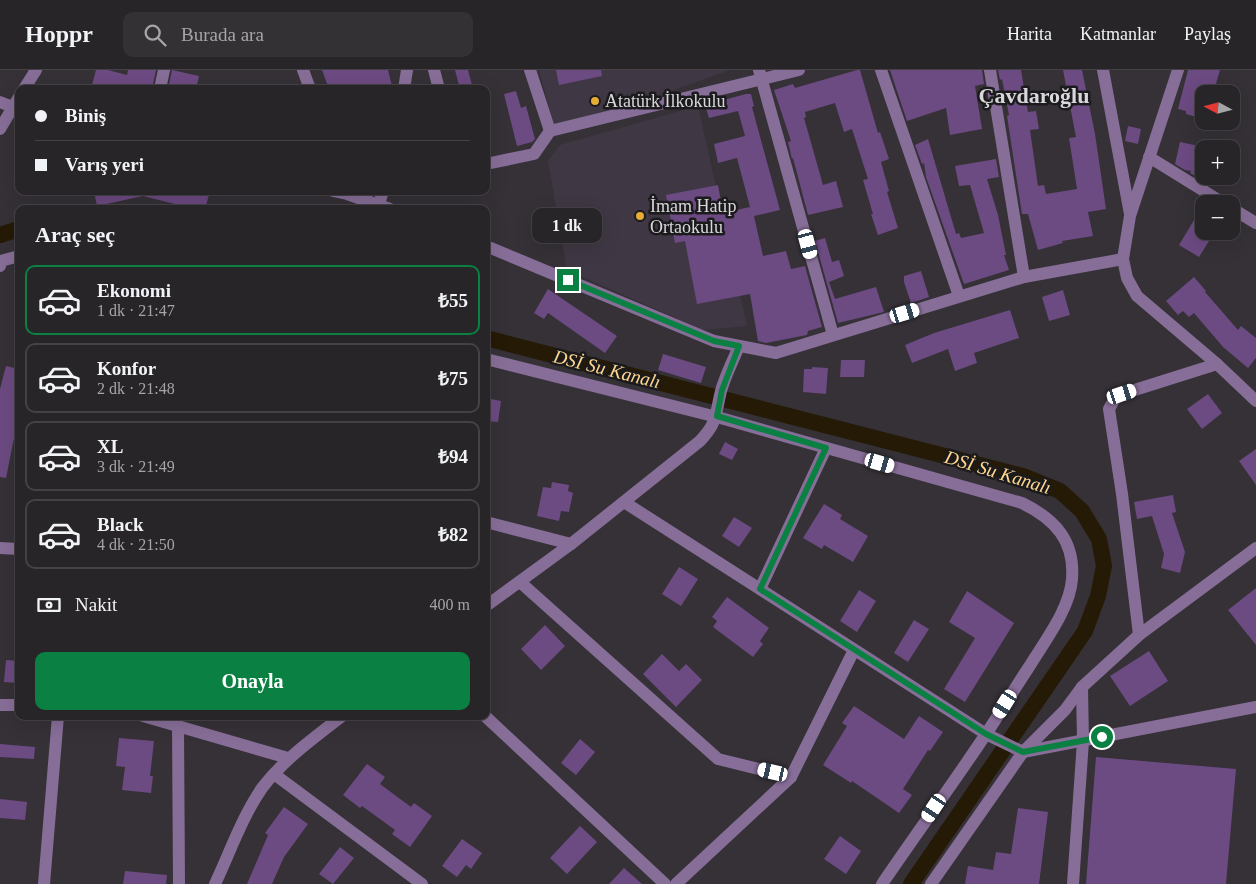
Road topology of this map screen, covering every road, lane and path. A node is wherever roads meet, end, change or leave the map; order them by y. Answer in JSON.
{"nodes":[{"id":1,"x":36,"y":70,"type":"edge"},
{"id":2,"x":164,"y":70,"type":"edge"},
{"id":3,"x":303,"y":70,"type":"edge"},
{"id":4,"x":406,"y":70,"type":"edge"},
{"id":5,"x":434,"y":70,"type":"edge"},
{"id":6,"x":530,"y":70,"type":"edge"},
{"id":7,"x":799,"y":70,"type":"edge"},
{"id":8,"x":881,"y":70,"type":"edge"},
{"id":9,"x":990,"y":70,"type":"edge"},
{"id":10,"x":1103,"y":70,"type":"edge"},
{"id":11,"x":1178,"y":70,"type":"edge"},
{"id":12,"x":760,"y":74,"type":"edge"},
{"id":13,"x":27,"y":85,"type":"edge"},
{"id":14,"x":161,"y":85,"type":"edge"},
{"id":15,"x":309,"y":85,"type":"edge"},
{"id":16,"x":404,"y":85,"type":"edge"},
{"id":17,"x":438,"y":85,"type":"edge"},
{"id":18,"x":0,"y":102,"type":"edge"},
{"id":19,"x":15,"y":104,"type":"edge"},
{"id":20,"x":15,"y":107,"type":"edge"},
{"id":21,"x":0,"y":129,"type":"edge"},
{"id":22,"x":550,"y":130,"type":"junction"},
{"id":23,"x":1149,"y":157,"type":"junction"},
{"id":24,"x":490,"y":163,"type":"edge"},
{"id":25,"x":346,"y":195,"type":"edge"},
{"id":26,"x":1210,"y":195,"type":"edge"},
{"id":27,"x":378,"y":205,"type":"edge"},
{"id":28,"x":1240,"y":213,"type":"edge"},
{"id":29,"x":1130,"y":216,"type":"junction"},
{"id":30,"x":1256,"y":223,"type":"edge"},
{"id":31,"x":490,"y":248,"type":"edge"},
{"id":32,"x":15,"y":257,"type":"edge"},
{"id":33,"x":1122,"y":259,"type":"junction"},
{"id":34,"x":0,"y":261,"type":"edge"},
{"id":35,"x":1024,"y":277,"type":"junction"},
{"id":36,"x":959,"y":296,"type":"junction"},
{"id":37,"x":833,"y":335,"type":"junction"},
{"id":38,"x":739,"y":346,"type":"junction"},
{"id":39,"x":490,"y":360,"type":"edge"},
{"id":40,"x":1217,"y":364,"type":"junction"},
{"id":41,"x":1256,"y":401,"type":"edge"},
{"id":42,"x":717,"y":416,"type":"junction"},
{"id":43,"x":826,"y":448,"type":"junction"},
{"id":44,"x":624,"y":502,"type":"junction"},
{"id":45,"x":490,"y":523,"type":"edge"},
{"id":46,"x":572,"y":544,"type":"junction"},
{"id":47,"x":0,"y":548,"type":"edge"},
{"id":48,"x":1256,"y":548,"type":"edge"},
{"id":49,"x":15,"y":549,"type":"edge"},
{"id":50,"x":520,"y":582,"type":"junction"},
{"id":51,"x":760,"y":589,"type":"junction"},
{"id":52,"x":490,"y":603,"type":"edge"},
{"id":53,"x":1139,"y":635,"type":"junction"},
{"id":54,"x":854,"y":650,"type":"junction"},
{"id":55,"x":1082,"y":687,"type":"junction"},
{"id":56,"x":15,"y":705,"type":"edge"},
{"id":57,"x":0,"y":706,"type":"edge"},
{"id":58,"x":1256,"y":707,"type":"edge"},
{"id":59,"x":58,"y":720,"type":"edge"},
{"id":60,"x":157,"y":720,"type":"edge"},
{"id":61,"x":337,"y":720,"type":"edge"},
{"id":62,"x":489,"y":720,"type":"edge"},
{"id":63,"x":178,"y":726,"type":"junction"},
{"id":64,"x":986,"y":734,"type":"junction"},
{"id":65,"x":1083,"y":741,"type":"junction"},
{"id":66,"x":1023,"y":752,"type":"junction"},
{"id":67,"x":288,"y":758,"type":"junction"},
{"id":68,"x":274,"y":774,"type":"junction"},
{"id":69,"x":791,"y":776,"type":"junction"},
{"id":70,"x":417,"y":883,"type":"edge"},
{"id":71,"x":44,"y":884,"type":"edge"},
{"id":72,"x":179,"y":884,"type":"edge"},
{"id":73,"x":215,"y":884,"type":"edge"},
{"id":74,"x":665,"y":884,"type":"edge"},
{"id":75,"x":676,"y":884,"type":"edge"},
{"id":76,"x":882,"y":884,"type":"edge"},
{"id":77,"x":931,"y":884,"type":"edge"},
{"id":78,"x":1073,"y":884,"type":"edge"}],
"edges":[{"from":1,"to":13,"type":"street"},
{"from":2,"to":14,"type":"street"},
{"from":3,"to":15,"type":"street"},
{"from":4,"to":16,"type":"street"},
{"from":5,"to":17,"type":"street"},
{"from":6,"to":22,"type":"street"},
{"from":7,"to":12,"type":"street"},
{"from":8,"to":36,"type":"street"},
{"from":9,"to":35,"type":"street"},
{"from":10,"to":29,"type":"street"},
{"from":11,"to":23,"type":"street"},
{"from":12,"to":22,"type":"street"},
{"from":12,"to":37,"type":"street"},
{"from":18,"to":19,"type":"street"},
{"from":20,"to":21,"type":"street"},
{"from":22,"to":24,"type":"street"},
{"from":23,"to":26,"type":"street"},
{"from":23,"to":29,"type":"street"},
{"from":25,"to":27,"type":"street"},
{"from":28,"to":30,"type":"street"},
{"from":29,"to":33,"type":"street"},
{"from":31,"to":38,"type":"street"},
{"from":32,"to":34,"type":"street"},
{"from":33,"to":35,"type":"street"},
{"from":33,"to":40,"type":"street"},
{"from":35,"to":36,"type":"street"},
{"from":36,"to":37,"type":"street"},
{"from":37,"to":38,"type":"street"},
{"from":38,"to":42,"type":"street"},
{"from":39,"to":42,"type":"street"},
{"from":40,"to":41,"type":"street"},
{"from":40,"to":53,"type":"street"},
{"from":42,"to":43,"type":"street"},
{"from":42,"to":44,"type":"street"},
{"from":43,"to":51,"type":"street"},
{"from":43,"to":64,"type":"street"},
{"from":44,"to":46,"type":"street"},
{"from":44,"to":51,"type":"street"},
{"from":45,"to":46,"type":"street"},
{"from":46,"to":50,"type":"street"},
{"from":47,"to":49,"type":"street"},
{"from":48,"to":53,"type":"street"},
{"from":50,"to":52,"type":"street"},
{"from":50,"to":69,"type":"street"},
{"from":51,"to":54,"type":"street"},
{"from":53,"to":55,"type":"street"},
{"from":54,"to":64,"type":"street"},
{"from":54,"to":69,"type":"street"},
{"from":55,"to":65,"type":"street"},
{"from":55,"to":66,"type":"street"},
{"from":56,"to":57,"type":"street"},
{"from":58,"to":65,"type":"street"},
{"from":59,"to":71,"type":"street"},
{"from":60,"to":63,"type":"street"},
{"from":61,"to":67,"type":"street"},
{"from":62,"to":74,"type":"street"},
{"from":63,"to":67,"type":"street"},
{"from":63,"to":72,"type":"street"},
{"from":64,"to":66,"type":"street"},
{"from":64,"to":76,"type":"street"},
{"from":65,"to":66,"type":"street"},
{"from":65,"to":78,"type":"street"},
{"from":66,"to":77,"type":"street"},
{"from":67,"to":68,"type":"street"},
{"from":68,"to":70,"type":"street"},
{"from":68,"to":73,"type":"street"},
{"from":69,"to":75,"type":"street"}]}
